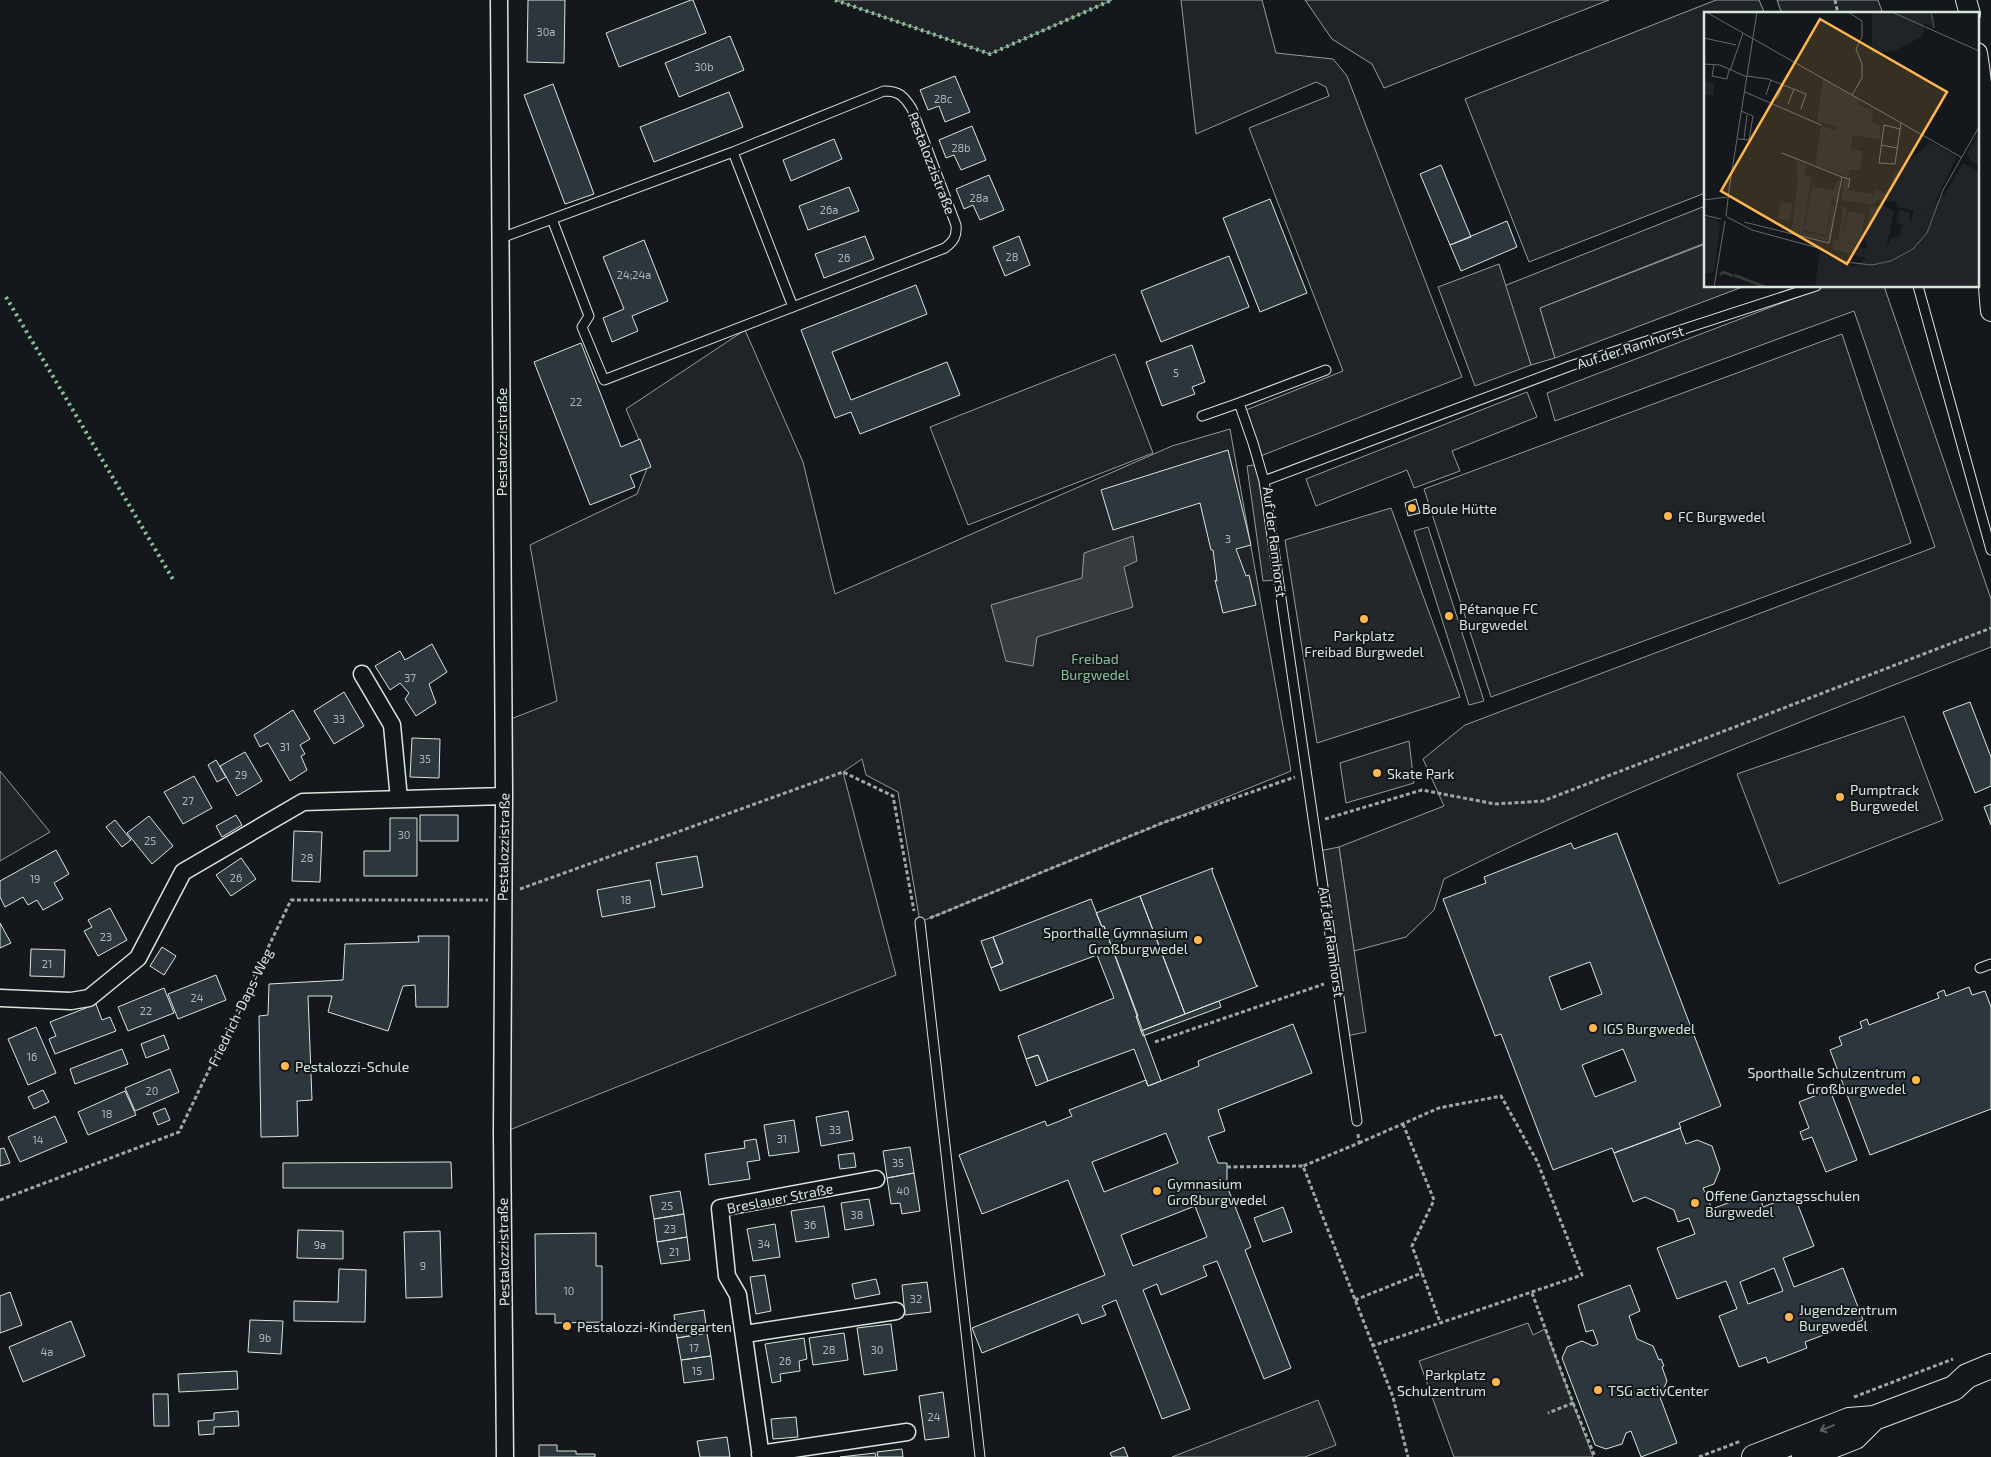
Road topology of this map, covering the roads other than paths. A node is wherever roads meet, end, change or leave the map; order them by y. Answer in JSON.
{"nodes":[{"id":1,"x":499,"y":0,"type":"edge"},
{"id":2,"x":1978,"y":62,"type":"edge"},
{"id":3,"x":733,"y":152,"type":"junction"},
{"id":4,"x":552,"y":219,"type":"junction"},
{"id":5,"x":500,"y":238,"type":"junction"},
{"id":6,"x":1810,"y":288,"type":"edge"},
{"id":7,"x":1919,"y":288,"type":"edge"},
{"id":8,"x":793,"y":307,"type":"junction"},
{"id":9,"x":1991,"y":311,"type":"edge"},
{"id":10,"x":1326,"y":370,"type":"dead end"},
{"id":11,"x":1239,"y":403,"type":"junction"},
{"id":12,"x":1202,"y":416,"type":"dead end"},
{"id":13,"x":1264,"y":481,"type":"junction"},
{"id":14,"x":1991,"y":550,"type":"edge"},
{"id":15,"x":362,"y":674,"type":"dead end"},
{"id":16,"x":504,"y":796,"type":"junction"},
{"id":17,"x":399,"y":799,"type":"junction"},
{"id":18,"x":920,"y":922,"type":"road end"},
{"id":19,"x":1991,"y":964,"type":"edge"},
{"id":20,"x":1980,"y":968,"type":"dead end"},
{"id":21,"x":0,"y":998,"type":"edge"},
{"id":22,"x":1357,"y":1121,"type":"road end"},
{"id":23,"x":876,"y":1180,"type":"dead end"},
{"id":24,"x":896,"y":1311,"type":"dead end"},
{"id":25,"x":744,"y":1334,"type":"junction"},
{"id":26,"x":1991,"y":1366,"type":"edge"},
{"id":27,"x":1991,"y":1383,"type":"edge"},
{"id":28,"x":1954,"y":1388,"type":"junction"},
{"id":29,"x":1874,"y":1418,"type":"junction"},
{"id":30,"x":907,"y":1432,"type":"dead end"},
{"id":31,"x":760,"y":1456,"type":"edge"},
{"id":32,"x":506,"y":1457,"type":"edge"},
{"id":33,"x":980,"y":1457,"type":"edge"},
{"id":34,"x":1754,"y":1457,"type":"edge"},
{"id":35,"x":1804,"y":1457,"type":"edge"}],
"edges":[{"from":1,"to":5,"type":"street","name":"Pestalozzistraße"},
{"from":2,"to":9,"type":"street"},
{"from":3,"to":4,"type":"lane","name":"Pestalozzistraße"},
{"from":3,"to":8,"type":"lane"},
{"from":3,"to":8,"type":"lane","name":"Pestalozzistraße"},
{"from":4,"to":5,"type":"lane","name":"Pestalozzistraße"},
{"from":4,"to":8,"type":"lane","name":"Pestalozzistraße"},
{"from":5,"to":16,"type":"street","name":"Pestalozzistraße"},
{"from":6,"to":13,"type":"lane","name":"Auf der Ramhorst"},
{"from":7,"to":14,"type":"lane"},
{"from":10,"to":11,"type":"lane"},
{"from":11,"to":12,"type":"lane"},
{"from":11,"to":13,"type":"lane"},
{"from":13,"to":22,"type":"lane","name":"Auf der Ramhorst"},
{"from":15,"to":17,"type":"street"},
{"from":16,"to":17,"type":"street"},
{"from":16,"to":32,"type":"street","name":"Pestalozzistraße"},
{"from":17,"to":21,"type":"street"},
{"from":18,"to":33,"type":"lane"},
{"from":19,"to":20,"type":"lane"},
{"from":23,"to":25,"type":"street","name":"Breslauer Straße"},
{"from":24,"to":25,"type":"street"},
{"from":25,"to":31,"type":"street","name":"Breslauer Straße"},
{"from":26,"to":28,"type":"main road"},
{"from":27,"to":28,"type":"main road"},
{"from":28,"to":29,"type":"main road"},
{"from":29,"to":34,"type":"main road","one_way":true},
{"from":29,"to":35,"type":"main road"},
{"from":30,"to":31,"type":"street","name":"Breslauer Straße"}]}
